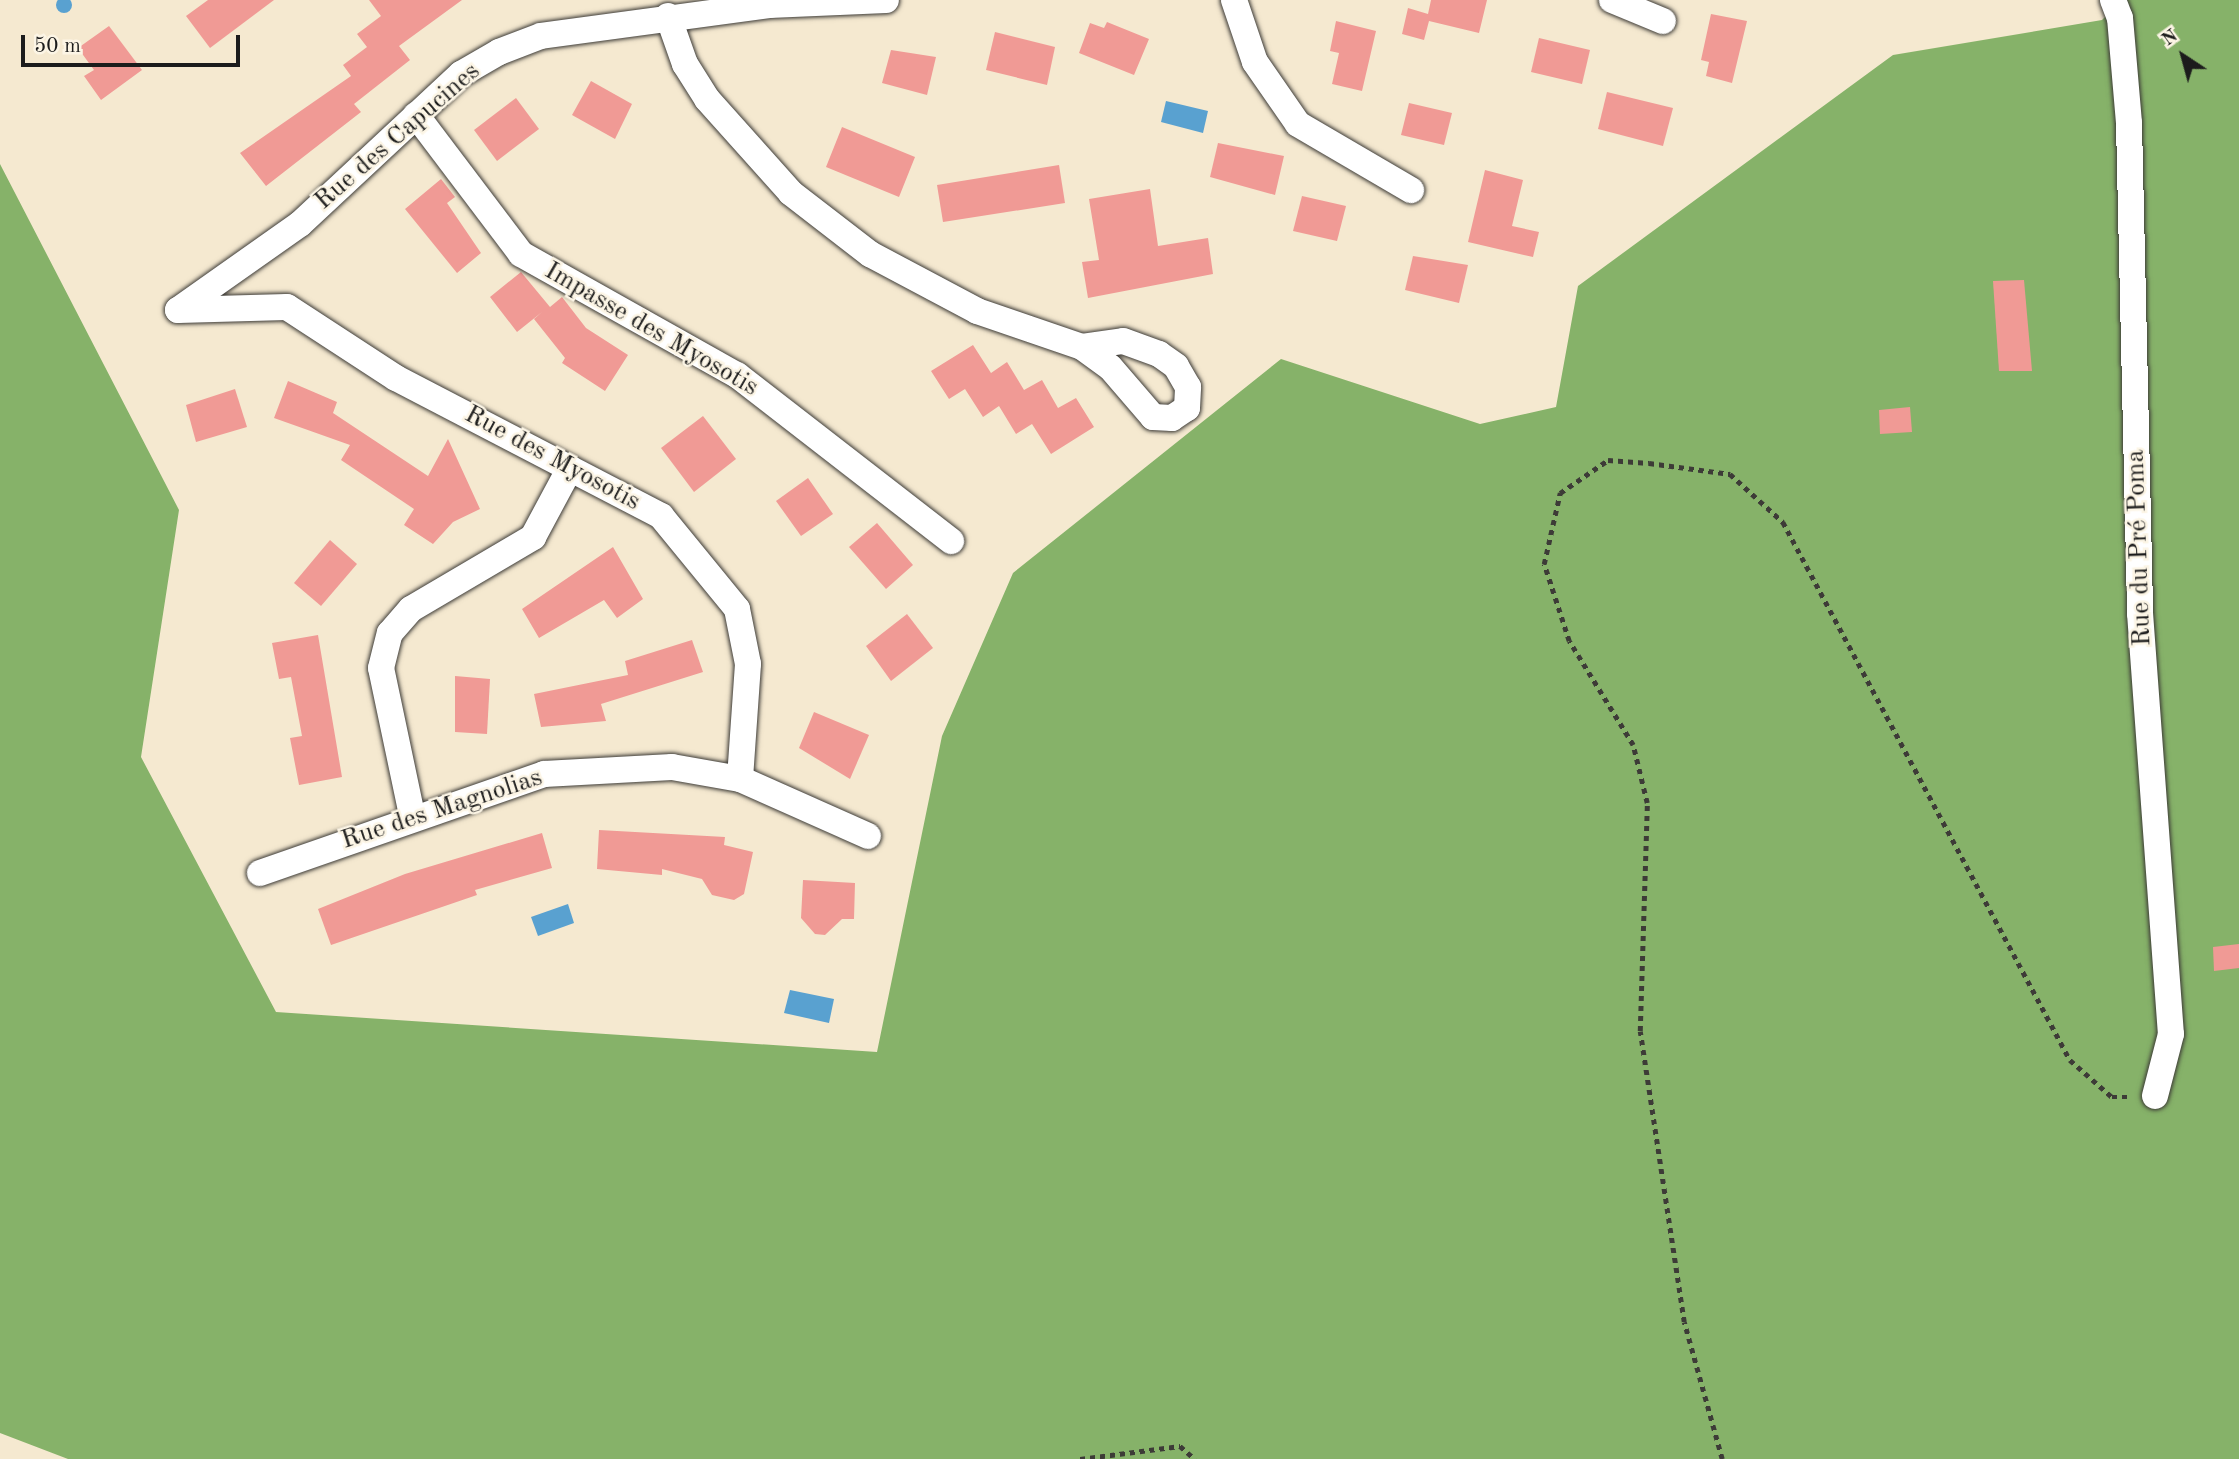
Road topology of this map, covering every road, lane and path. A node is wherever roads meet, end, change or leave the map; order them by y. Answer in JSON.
{"nodes":[{"id":1,"x":886,"y":0,"type":"edge"},
{"id":2,"x":1234,"y":0,"type":"edge"},
{"id":3,"x":1612,"y":0,"type":"edge"},
{"id":4,"x":2113,"y":0,"type":"edge"},
{"id":5,"x":767,"y":3,"type":"edge"},
{"id":6,"x":668,"y":16,"type":"junction"},
{"id":7,"x":1663,"y":21,"type":"dead end"},
{"id":8,"x":416,"y":115,"type":"junction"},
{"id":9,"x":1411,"y":190,"type":"dead end"},
{"id":10,"x":178,"y":310,"type":"joint"},
{"id":11,"x":1082,"y":347,"type":"dead end"},
{"id":12,"x":570,"y":468,"type":"junction"},
{"id":13,"x":951,"y":541,"type":"dead end"},
{"id":14,"x":740,"y":779,"type":"junction"},
{"id":15,"x":412,"y":815,"type":"junction"},
{"id":16,"x":868,"y":836,"type":"dead end"},
{"id":17,"x":260,"y":873,"type":"dead end"},
{"id":18,"x":2155,"y":1096,"type":"joint"},
{"id":19,"x":1080,"y":1459,"type":"edge"},
{"id":20,"x":1195,"y":1459,"type":"edge"},
{"id":21,"x":1723,"y":1459,"type":"edge"}],
"edges":[{"from":1,"to":5,"type":"street","name":"Rue des Capucines"},
{"from":2,"to":9,"type":"street"},
{"from":3,"to":7,"type":"street"},
{"from":4,"to":18,"type":"street","name":"Rue du Pré Poma"},
{"from":5,"to":6,"type":"street","name":"Rue des Capucines"},
{"from":6,"to":8,"type":"street","name":"Rue des Capucines"},
{"from":6,"to":11,"type":"street"},
{"from":8,"to":10,"type":"street","name":"Rue des Capucines"},
{"from":8,"to":13,"type":"street","name":"Impasse des Myosotis"},
{"from":10,"to":12,"type":"street","name":"Rue des Myosotis"},
{"from":12,"to":14,"type":"street","name":"Rue des Myosotis"},
{"from":12,"to":15,"type":"street"},
{"from":14,"to":15,"type":"street","name":"Rue des Magnolias"},
{"from":14,"to":16,"type":"street","name":"Rue des Magnolias"},
{"from":15,"to":17,"type":"street","name":"Rue des Magnolias"},
{"from":18,"to":21,"type":"path"},
{"from":19,"to":20,"type":"path"}]}
